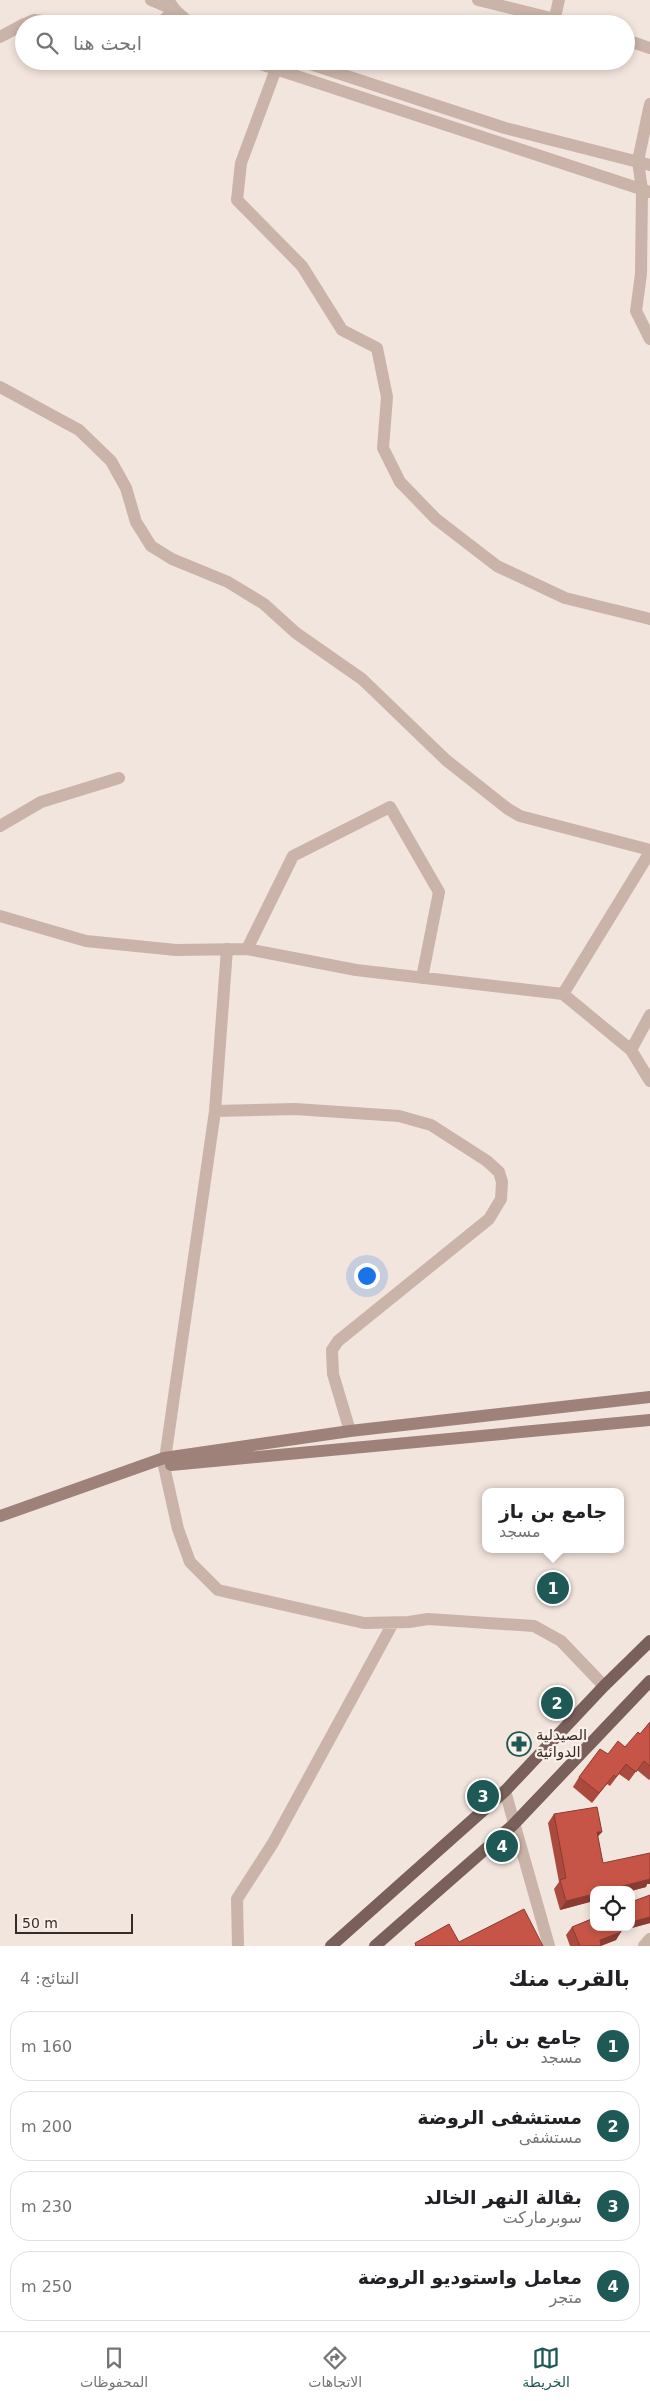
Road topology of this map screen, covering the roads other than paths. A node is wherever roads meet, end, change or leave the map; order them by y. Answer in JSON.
{"nodes":[{"id":1,"x":151,"y":0,"type":"edge"},
{"id":2,"x":478,"y":0,"type":"edge"},
{"id":3,"x":559,"y":0,"type":"edge"},
{"id":4,"x":172,"y":5,"type":"edge"},
{"id":5,"x":182,"y":15,"type":"edge"},
{"id":6,"x":188,"y":15,"type":"edge"},
{"id":7,"x":546,"y":15,"type":"edge"},
{"id":8,"x":555,"y":15,"type":"edge"},
{"id":9,"x":15,"y":29,"type":"edge"},
{"id":10,"x":0,"y":36,"type":"edge"},
{"id":11,"x":635,"y":43,"type":"edge"},
{"id":12,"x":650,"y":48,"type":"edge"},
{"id":13,"x":276,"y":70,"type":"joint"},
{"id":14,"x":328,"y":70,"type":"edge"},
{"id":15,"x":650,"y":104,"type":"edge"},
{"id":16,"x":644,"y":163,"type":"edge"},
{"id":17,"x":646,"y":191,"type":"edge"},
{"id":18,"x":650,"y":339,"type":"edge"},
{"id":19,"x":0,"y":387,"type":"edge"},
{"id":20,"x":650,"y":619,"type":"edge"},
{"id":21,"x":119,"y":778,"type":"dead end"},
{"id":22,"x":0,"y":826,"type":"edge"},
{"id":23,"x":650,"y":851,"type":"edge"},
{"id":24,"x":0,"y":916,"type":"edge"},
{"id":25,"x":227,"y":949,"type":"junction"},
{"id":26,"x":247,"y":949,"type":"junction"},
{"id":27,"x":422,"y":978,"type":"junction"},
{"id":28,"x":563,"y":994,"type":"junction"},
{"id":29,"x":650,"y":1015,"type":"edge"},
{"id":30,"x":630,"y":1050,"type":"junction"},
{"id":31,"x":650,"y":1080,"type":"edge"},
{"id":32,"x":215,"y":1111,"type":"junction"},
{"id":33,"x":650,"y":1396,"type":"edge"},
{"id":34,"x":650,"y":1420,"type":"edge"},
{"id":35,"x":350,"y":1431,"type":"junction"},
{"id":36,"x":164,"y":1462,"type":"junction"},
{"id":37,"x":0,"y":1516,"type":"edge"},
{"id":38,"x":393,"y":1623,"type":"junction"},
{"id":39,"x":650,"y":1640,"type":"edge"},
{"id":40,"x":650,"y":1681,"type":"edge"},
{"id":41,"x":604,"y":1686,"type":"junction"},
{"id":42,"x":505,"y":1791,"type":"junction"},
{"id":43,"x":513,"y":1825,"type":"junction"},
{"id":44,"x":650,"y":1939,"type":"edge"},
{"id":45,"x":238,"y":1946,"type":"edge"},
{"id":46,"x":331,"y":1946,"type":"edge"},
{"id":47,"x":375,"y":1946,"type":"edge"},
{"id":48,"x":549,"y":1946,"type":"edge"},
{"id":49,"x":644,"y":1946,"type":"edge"}],
"edges":[{"from":1,"to":4,"type":"street"},
{"from":2,"to":7,"type":"street"},
{"from":3,"to":8,"type":"street"},
{"from":4,"to":5,"type":"street"},
{"from":4,"to":6,"type":"street"},
{"from":9,"to":10,"type":"street"},
{"from":11,"to":12,"type":"street"},
{"from":13,"to":17,"type":"street"},
{"from":13,"to":20,"type":"street"},
{"from":14,"to":16,"type":"street"},
{"from":15,"to":16,"type":"street"},
{"from":16,"to":17,"type":"street"},
{"from":17,"to":18,"type":"street"},
{"from":19,"to":23,"type":"street"},
{"from":21,"to":22,"type":"street"},
{"from":23,"to":28,"type":"street"},
{"from":24,"to":25,"type":"street"},
{"from":25,"to":26,"type":"street"},
{"from":25,"to":32,"type":"street"},
{"from":26,"to":27,"type":"street"},
{"from":26,"to":27,"type":"street"},
{"from":27,"to":28,"type":"street"},
{"from":28,"to":30,"type":"street"},
{"from":29,"to":30,"type":"street"},
{"from":30,"to":31,"type":"street"},
{"from":32,"to":35,"type":"street"},
{"from":32,"to":36,"type":"street"},
{"from":33,"to":35,"type":"main road"},
{"from":34,"to":36,"type":"main road"},
{"from":35,"to":36,"type":"main road"},
{"from":36,"to":37,"type":"main road"},
{"from":36,"to":38,"type":"street"},
{"from":38,"to":41,"type":"street"},
{"from":38,"to":45,"type":"street"},
{"from":39,"to":41,"type":"main road"},
{"from":40,"to":43,"type":"main road"},
{"from":41,"to":42,"type":"main road"},
{"from":42,"to":43,"type":"street"},
{"from":42,"to":46,"type":"main road"},
{"from":43,"to":47,"type":"main road"},
{"from":43,"to":48,"type":"street"},
{"from":44,"to":49,"type":"street"}]}
